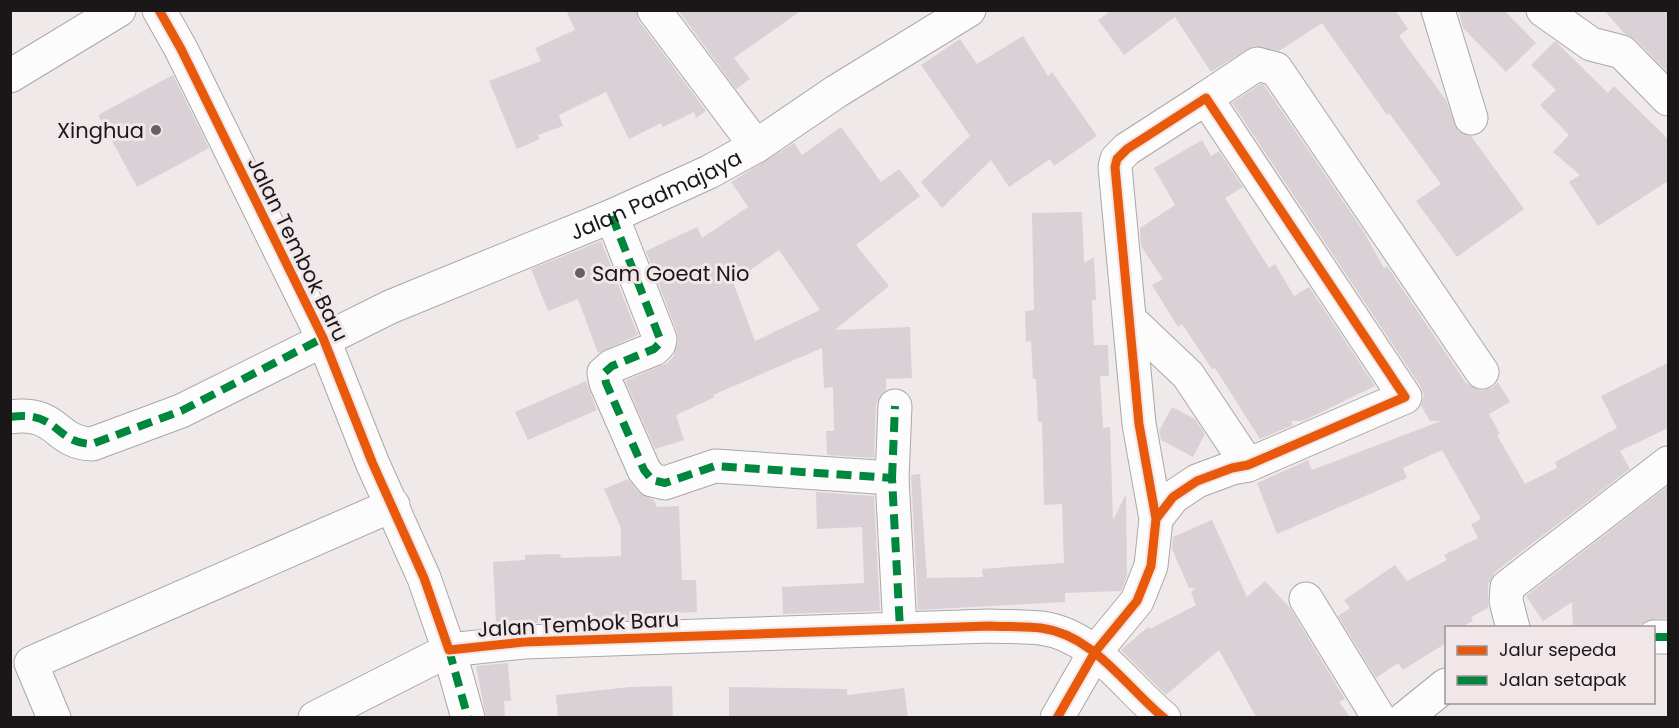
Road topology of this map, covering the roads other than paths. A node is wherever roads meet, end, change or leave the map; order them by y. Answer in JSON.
{"nodes":[{"id":1,"x":119,"y":10,"type":"edge"},
{"id":2,"x":654,"y":10,"type":"edge"},
{"id":3,"x":969,"y":10,"type":"edge"},
{"id":4,"x":1438,"y":10,"type":"edge"},
{"id":5,"x":1543,"y":10,"type":"edge"},
{"id":6,"x":168,"y":14,"type":"edge"},
{"id":7,"x":10,"y":76,"type":"edge"},
{"id":8,"x":1206,"y":98,"type":"junction"},
{"id":9,"x":1668,"y":99,"type":"edge"},
{"id":10,"x":1471,"y":118,"type":"dead end"},
{"id":11,"x":756,"y":146,"type":"junction"},
{"id":12,"x":612,"y":216,"type":"junction"},
{"id":13,"x":1130,"y":320,"type":"junction"},
{"id":14,"x":323,"y":338,"type":"junction"},
{"id":15,"x":1482,"y":372,"type":"dead end"},
{"id":16,"x":895,"y":406,"type":"dead end"},
{"id":17,"x":10,"y":417,"type":"edge"},
{"id":18,"x":1668,"y":463,"type":"edge"},
{"id":19,"x":1248,"y":465,"type":"junction"},
{"id":20,"x":892,"y":478,"type":"junction"},
{"id":21,"x":393,"y":505,"type":"junction"},
{"id":22,"x":1156,"y":519,"type":"junction"},
{"id":23,"x":1306,"y":599,"type":"dead end"},
{"id":24,"x":1513,"y":626,"type":"edge"},
{"id":25,"x":900,"y":629,"type":"junction"},
{"id":26,"x":449,"y":650,"type":"junction"},
{"id":27,"x":1095,"y":652,"type":"junction"},
{"id":28,"x":1445,"y":686,"type":"edge"},
{"id":29,"x":54,"y":717,"type":"edge"},
{"id":30,"x":315,"y":717,"type":"edge"},
{"id":31,"x":468,"y":717,"type":"edge"},
{"id":32,"x":1058,"y":717,"type":"edge"},
{"id":33,"x":1164,"y":717,"type":"edge"},
{"id":34,"x":1379,"y":717,"type":"edge"},
{"id":35,"x":1405,"y":717,"type":"edge"}],
"edges":[{"from":1,"to":7,"type":"street"},
{"from":2,"to":11,"type":"street"},
{"from":3,"to":11,"type":"street","name":"Jalan Padmajaya"},
{"from":4,"to":10,"type":"street"},
{"from":5,"to":9,"type":"street"},
{"from":6,"to":14,"type":"street","name":"Jalan Tembok Baru"},
{"from":8,"to":13,"type":"street"},
{"from":8,"to":15,"type":"street"},
{"from":8,"to":19,"type":"street"},
{"from":11,"to":12,"type":"street","name":"Jalan Padmajaya"},
{"from":12,"to":14,"type":"street","name":"Jalan Padmajaya"},
{"from":12,"to":20,"type":"street"},
{"from":13,"to":19,"type":"street"},
{"from":13,"to":22,"type":"street"},
{"from":14,"to":17,"type":"street","name":"Jalan Padmajaya"},
{"from":14,"to":21,"type":"street","name":"Jalan Tembok Baru"},
{"from":16,"to":20,"type":"street"},
{"from":18,"to":24,"type":"street"},
{"from":19,"to":22,"type":"street"},
{"from":20,"to":25,"type":"street"},
{"from":21,"to":26,"type":"street","name":"Jalan Tembok Baru"},
{"from":21,"to":29,"type":"street"},
{"from":22,"to":27,"type":"street"},
{"from":23,"to":34,"type":"street"},
{"from":25,"to":26,"type":"street","name":"Jalan Tembok Baru"},
{"from":25,"to":27,"type":"street","name":"Jalan Tembok Baru"},
{"from":26,"to":30,"type":"street"},
{"from":26,"to":31,"type":"street"},
{"from":27,"to":32,"type":"street"},
{"from":27,"to":33,"type":"street","name":"Jalan Tembok Baru"},
{"from":28,"to":35,"type":"street"}]}
